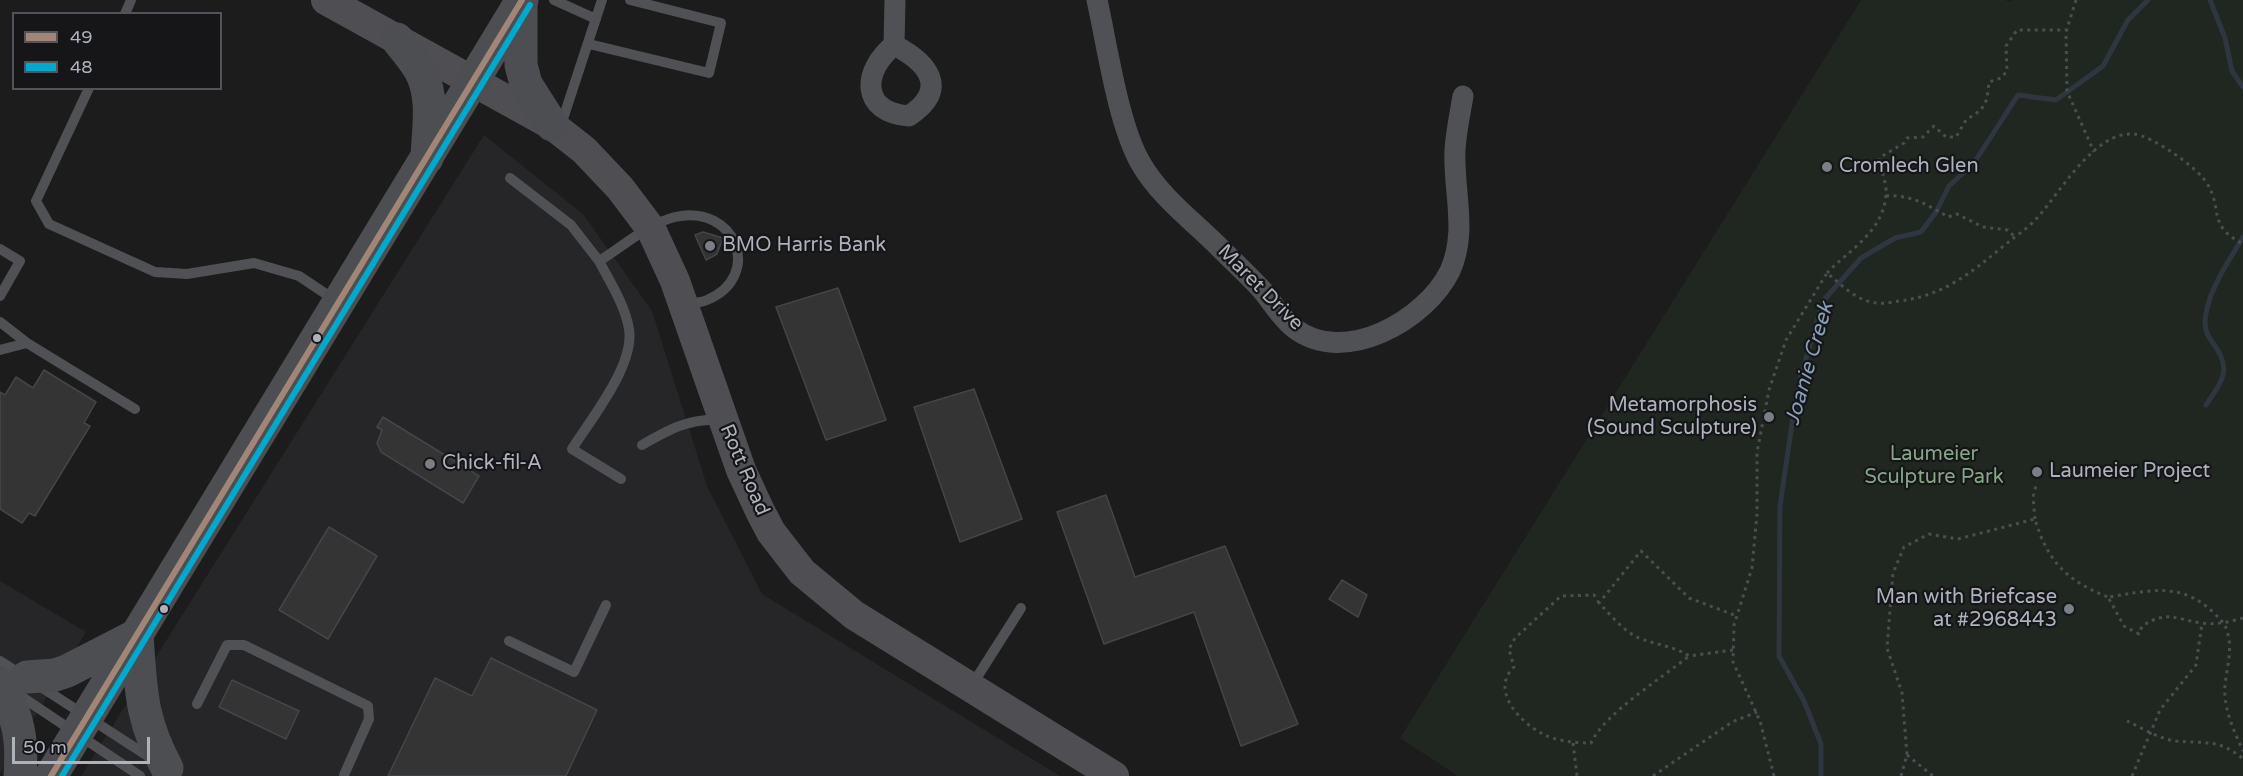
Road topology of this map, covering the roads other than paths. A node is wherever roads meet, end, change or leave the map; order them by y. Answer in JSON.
{"nodes":[{"id":1,"x":326,"y":0,"type":"edge"},
{"id":2,"x":554,"y":0,"type":"edge"},
{"id":3,"x":602,"y":0,"type":"edge"},
{"id":4,"x":630,"y":0,"type":"edge"},
{"id":5,"x":895,"y":0,"type":"edge"},
{"id":6,"x":1097,"y":0,"type":"edge"},
{"id":7,"x":521,"y":2,"type":"edge"},
{"id":8,"x":596,"y":19,"type":"junction"},
{"id":9,"x":397,"y":39,"type":"junction"},
{"id":10,"x":589,"y":44,"type":"junction"},
{"id":11,"x":894,"y":45,"type":"dead end"},
{"id":12,"x":474,"y":82,"type":"junction"},
{"id":13,"x":88,"y":90,"type":"edge"},
{"id":14,"x":1463,"y":96,"type":"dead end"},
{"id":15,"x":555,"y":128,"type":"junction"},
{"id":16,"x":427,"y":160,"type":"junction"},
{"id":17,"x":510,"y":178,"type":"dead end"},
{"id":18,"x":651,"y":229,"type":"junction"},
{"id":19,"x":0,"y":249,"type":"edge"},
{"id":20,"x":599,"y":261,"type":"junction"},
{"id":21,"x":0,"y":296,"type":"edge"},
{"id":22,"x":340,"y":303,"type":"junction"},
{"id":23,"x":684,"y":304,"type":"junction"},
{"id":24,"x":0,"y":322,"type":"edge"},
{"id":25,"x":27,"y":343,"type":"junction"},
{"id":26,"x":0,"y":350,"type":"edge"},
{"id":27,"x":135,"y":409,"type":"dead end"},
{"id":28,"x":723,"y":420,"type":"junction"},
{"id":29,"x":642,"y":445,"type":"dead end"},
{"id":30,"x":621,"y":479,"type":"dead end"},
{"id":31,"x":606,"y":605,"type":"dead end"},
{"id":32,"x":1022,"y":608,"type":"dead end"},
{"id":33,"x":137,"y":635,"type":"junction"},
{"id":34,"x":510,"y":641,"type":"dead end"},
{"id":35,"x":7,"y":676,"type":"edge"},
{"id":36,"x":971,"y":688,"type":"junction"},
{"id":37,"x":197,"y":704,"type":"dead end"},
{"id":38,"x":82,"y":725,"type":"junction"},
{"id":39,"x":163,"y":773,"type":"edge"},
{"id":40,"x":344,"y":775,"type":"edge"},
{"id":41,"x":20,"y":776,"type":"edge"},
{"id":42,"x":51,"y":776,"type":"edge"},
{"id":43,"x":1114,"y":776,"type":"edge"}],
"edges":[{"from":1,"to":9,"type":"street","name":"Rott Road"},
{"from":2,"to":8,"type":"lane"},
{"from":3,"to":8,"type":"lane"},
{"from":4,"to":10,"type":"lane"},
{"from":5,"to":11,"type":"street"},
{"from":6,"to":14,"type":"street","name":"Maret Drive"},
{"from":7,"to":12,"type":"main road"},
{"from":7,"to":15,"type":"main road"},
{"from":8,"to":10,"type":"lane"},
{"from":9,"to":12,"type":"street","name":"Rott Road"},
{"from":9,"to":16,"type":"main road"},
{"from":10,"to":15,"type":"lane"},
{"from":12,"to":15,"type":"street","name":"Rott Road"},
{"from":12,"to":16,"type":"main road"},
{"from":13,"to":22,"type":"lane"},
{"from":15,"to":18,"type":"street","name":"Rott Road"},
{"from":16,"to":22,"type":"main road"},
{"from":17,"to":20,"type":"lane"},
{"from":18,"to":20,"type":"lane"},
{"from":18,"to":23,"type":"street","name":"Rott Road"},
{"from":18,"to":23,"type":"lane"},
{"from":19,"to":21,"type":"lane"},
{"from":20,"to":30,"type":"lane"},
{"from":22,"to":33,"type":"main road"},
{"from":23,"to":28,"type":"street","name":"Rott Road"},
{"from":24,"to":25,"type":"lane"},
{"from":25,"to":26,"type":"lane"},
{"from":25,"to":27,"type":"lane"},
{"from":28,"to":29,"type":"lane"},
{"from":28,"to":36,"type":"street","name":"Rott Road"},
{"from":31,"to":34,"type":"lane"},
{"from":32,"to":36,"type":"lane"},
{"from":33,"to":35,"type":"main road"},
{"from":33,"to":38,"type":"main road"},
{"from":33,"to":39,"type":"main road"},
{"from":35,"to":38,"type":"lane"},
{"from":35,"to":38,"type":"lane"},
{"from":35,"to":41,"type":"main road"},
{"from":36,"to":43,"type":"street","name":"Rott Road"},
{"from":37,"to":40,"type":"lane"},
{"from":38,"to":39,"type":"lane"},
{"from":38,"to":39,"type":"lane"},
{"from":38,"to":42,"type":"main road"}]}
